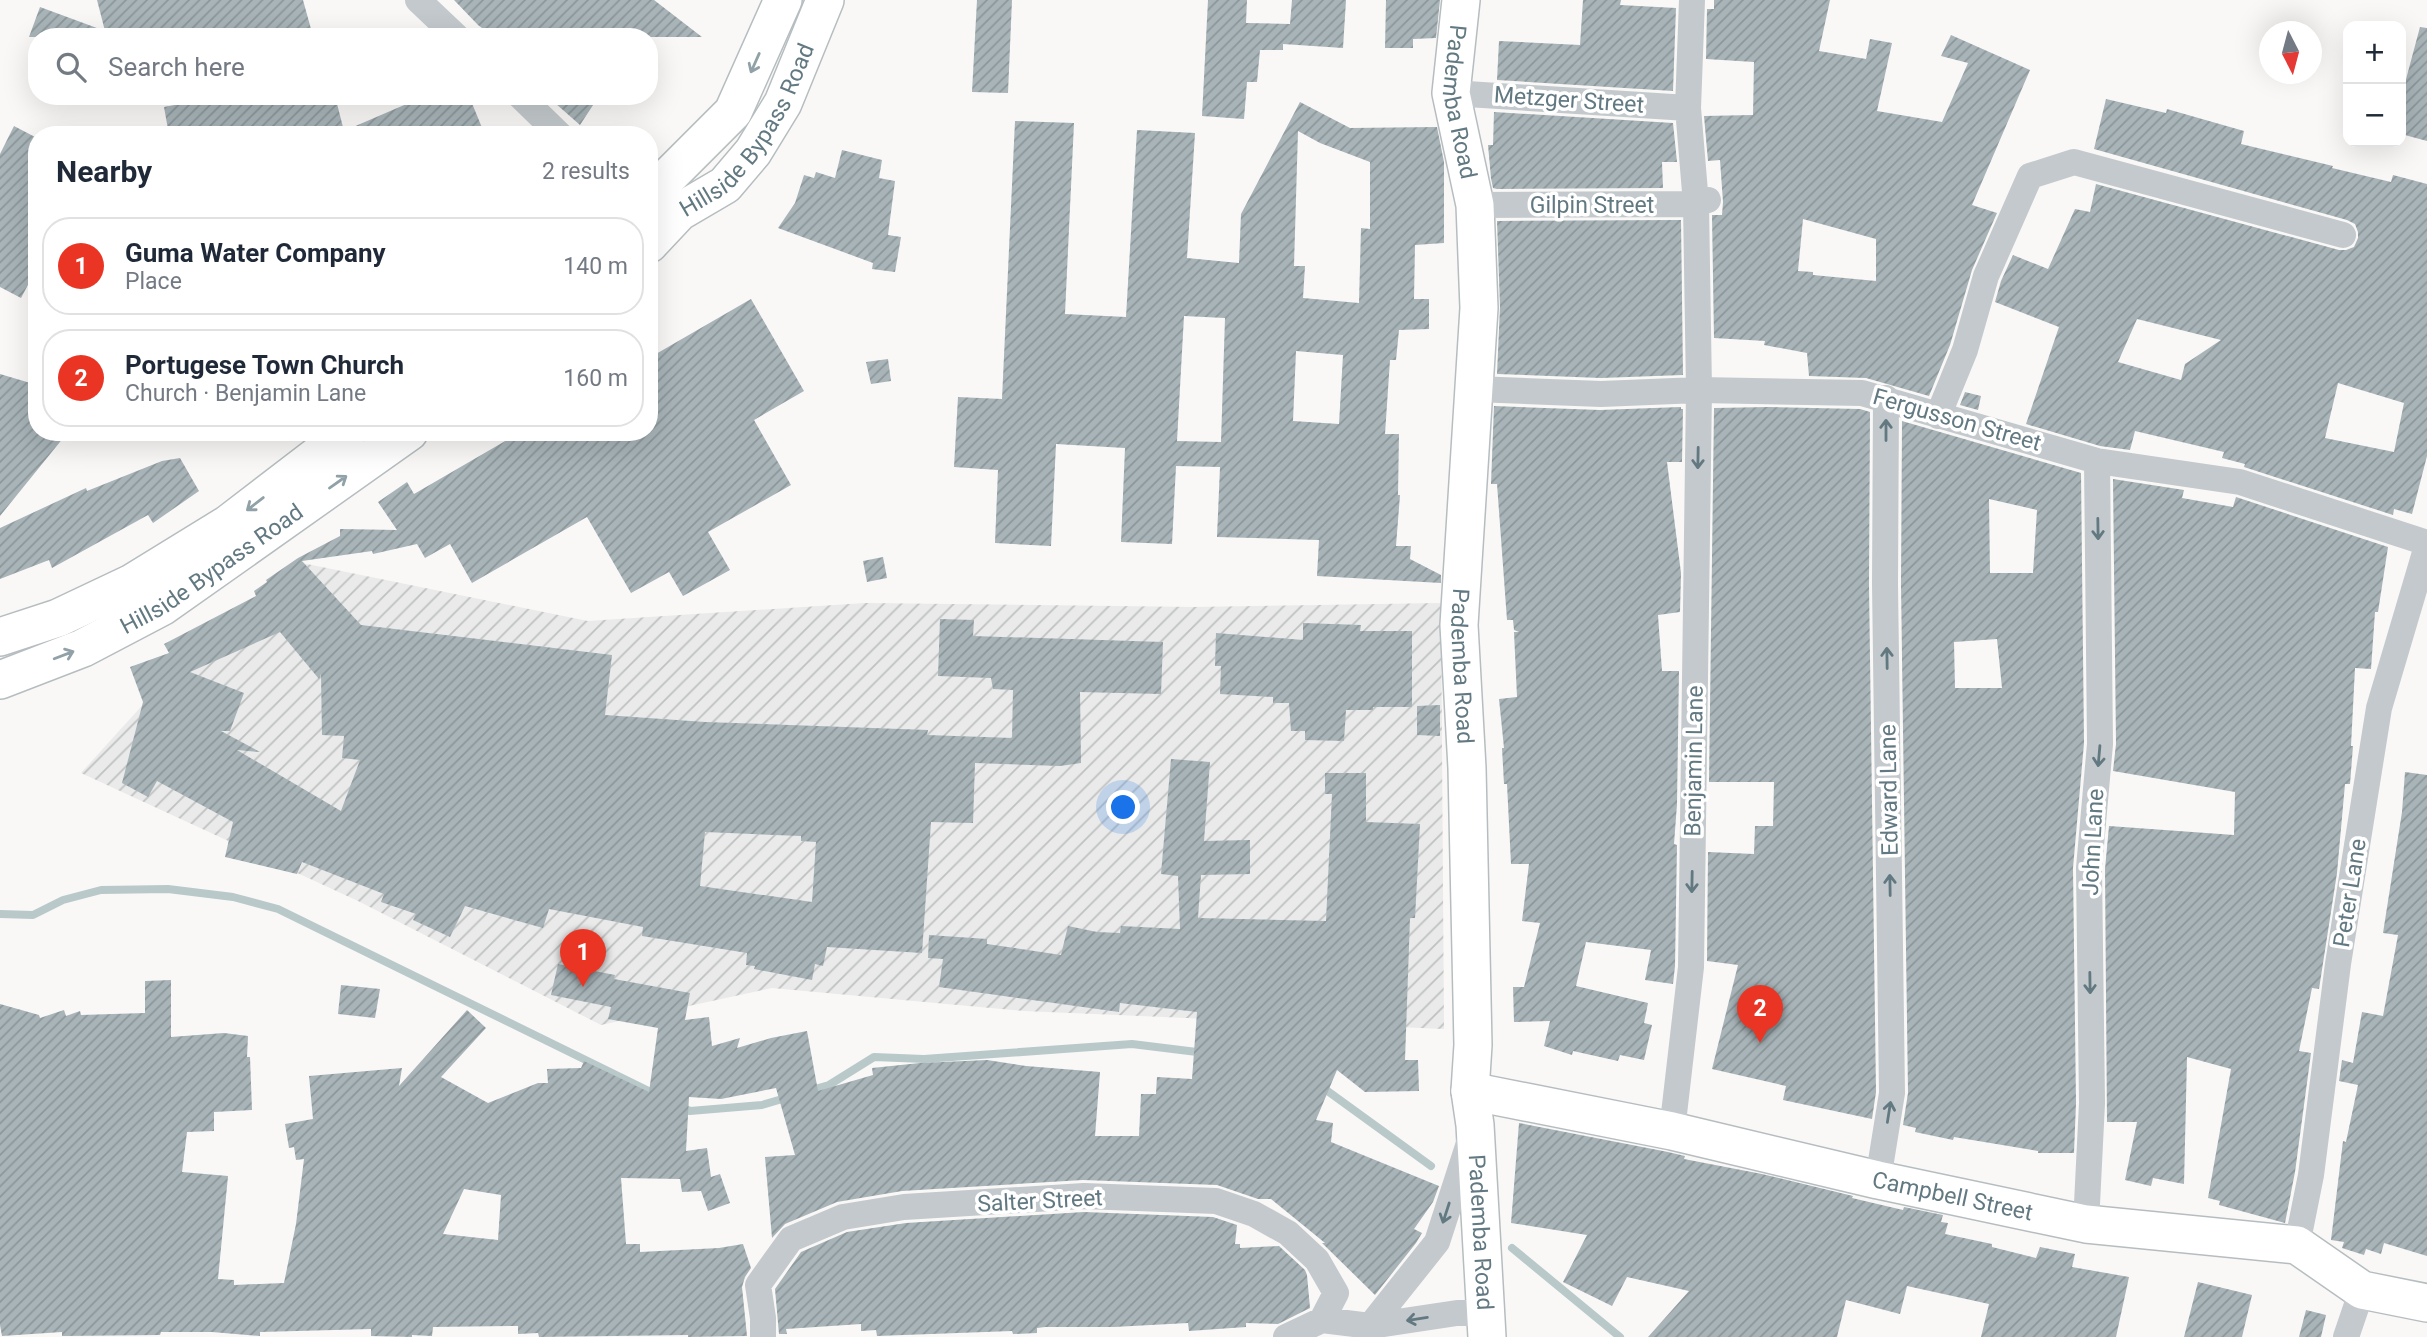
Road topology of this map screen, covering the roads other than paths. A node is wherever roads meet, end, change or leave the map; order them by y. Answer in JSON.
{"nodes":[{"id":1,"x":418,"y":0,"type":"edge"},
{"id":2,"x":783,"y":0,"type":"edge"},
{"id":3,"x":825,"y":0,"type":"edge"},
{"id":4,"x":1461,"y":0,"type":"edge"},
{"id":5,"x":1680,"y":0,"type":"edge"},
{"id":6,"x":1692,"y":0,"type":"edge"},
{"id":7,"x":448,"y":28,"type":"edge"},
{"id":8,"x":1451,"y":93,"type":"junction"},
{"id":9,"x":529,"y":105,"type":"edge"},
{"id":10,"x":1688,"y":108,"type":"junction"},
{"id":11,"x":551,"y":126,"type":"edge"},
{"id":12,"x":1702,"y":202,"type":"junction"},
{"id":13,"x":659,"y":205,"type":"edge"},
{"id":14,"x":1475,"y":205,"type":"junction"},
{"id":15,"x":2343,"y":235,"type":"dead end"},
{"id":16,"x":1475,"y":389,"type":"junction"},
{"id":17,"x":1699,"y":390,"type":"junction"},
{"id":18,"x":1886,"y":398,"type":"junction"},
{"id":19,"x":1938,"y":416,"type":"junction"},
{"id":20,"x":336,"y":441,"type":"edge"},
{"id":21,"x":396,"y":441,"type":"edge"},
{"id":22,"x":2097,"y":461,"type":"junction"},
{"id":23,"x":2427,"y":544,"type":"edge"},
{"id":24,"x":0,"y":637,"type":"edge"},
{"id":25,"x":0,"y":680,"type":"edge"},
{"id":26,"x":1472,"y":1108,"type":"junction"},
{"id":27,"x":1672,"y":1131,"type":"junction"},
{"id":28,"x":1878,"y":1180,"type":"junction"},
{"id":29,"x":2086,"y":1224,"type":"junction"},
{"id":30,"x":2297,"y":1245,"type":"junction"},
{"id":31,"x":2362,"y":1290,"type":"junction"},
{"id":32,"x":2427,"y":1303,"type":"edge"},
{"id":33,"x":1321,"y":1320,"type":"junction"},
{"id":34,"x":1486,"y":1325,"type":"edge"},
{"id":35,"x":1370,"y":1326,"type":"junction"},
{"id":36,"x":763,"y":1337,"type":"edge"},
{"id":37,"x":1286,"y":1337,"type":"edge"},
{"id":38,"x":2346,"y":1337,"type":"edge"}],
"edges":[{"from":1,"to":7,"type":"street"},
{"from":2,"to":13,"type":"main road","name":"Hillside Bypass Road","one_way":true},
{"from":3,"to":13,"type":"main road","name":"Hillside Bypass Road"},
{"from":4,"to":8,"type":"main road","name":"Pademba Road"},
{"from":5,"to":6,"type":"street"},
{"from":6,"to":10,"type":"street","name":"Benjamin Lane"},
{"from":8,"to":10,"type":"street","name":"Metzger Street"},
{"from":8,"to":14,"type":"main road","name":"Pademba Road"},
{"from":9,"to":11,"type":"street"},
{"from":10,"to":12,"type":"street","name":"Benjamin Lane"},
{"from":12,"to":14,"type":"street","name":"Gilpin Street"},
{"from":12,"to":17,"type":"street","name":"Benjamin Lane"},
{"from":14,"to":16,"type":"main road","name":"Pademba Road"},
{"from":15,"to":19,"type":"street"},
{"from":16,"to":17,"type":"street","name":"Fergusson Street"},
{"from":16,"to":26,"type":"main road","name":"Pademba Road"},
{"from":17,"to":18,"type":"street","name":"Fergusson Street"},
{"from":17,"to":27,"type":"street","name":"Benjamin Lane","one_way":true},
{"from":18,"to":19,"type":"street","name":"Fergusson Street"},
{"from":28,"to":18,"type":"street","name":"Edward Lane","one_way":true},
{"from":19,"to":22,"type":"street","name":"Fergusson Street"},
{"from":20,"to":24,"type":"main road","name":"Hillside Bypass Road","one_way":true},
{"from":25,"to":21,"type":"main road","name":"Hillside Bypass Road","one_way":true},
{"from":22,"to":23,"type":"street","name":"Fergusson Street"},
{"from":22,"to":29,"type":"street","name":"John Lane","one_way":true},
{"from":23,"to":30,"type":"street","name":"Peter Lane"},
{"from":26,"to":27,"type":"main road","name":"Campbell Street"},
{"from":26,"to":34,"type":"main road","name":"Pademba Road"},
{"from":26,"to":35,"type":"street","one_way":true},
{"from":27,"to":28,"type":"main road","name":"Campbell Street"},
{"from":28,"to":29,"type":"main road","name":"Campbell Street"},
{"from":29,"to":30,"type":"main road","name":"Campbell Street"},
{"from":30,"to":31,"type":"main road","name":"Campbell Street"},
{"from":31,"to":32,"type":"main road","name":"Campbell Street"},
{"from":31,"to":38,"type":"street"},
{"from":33,"to":35,"type":"street"},
{"from":33,"to":36,"type":"street","name":"Salter Street"},
{"from":33,"to":37,"type":"street"},
{"from":34,"to":35,"type":"street","one_way":true}]}
